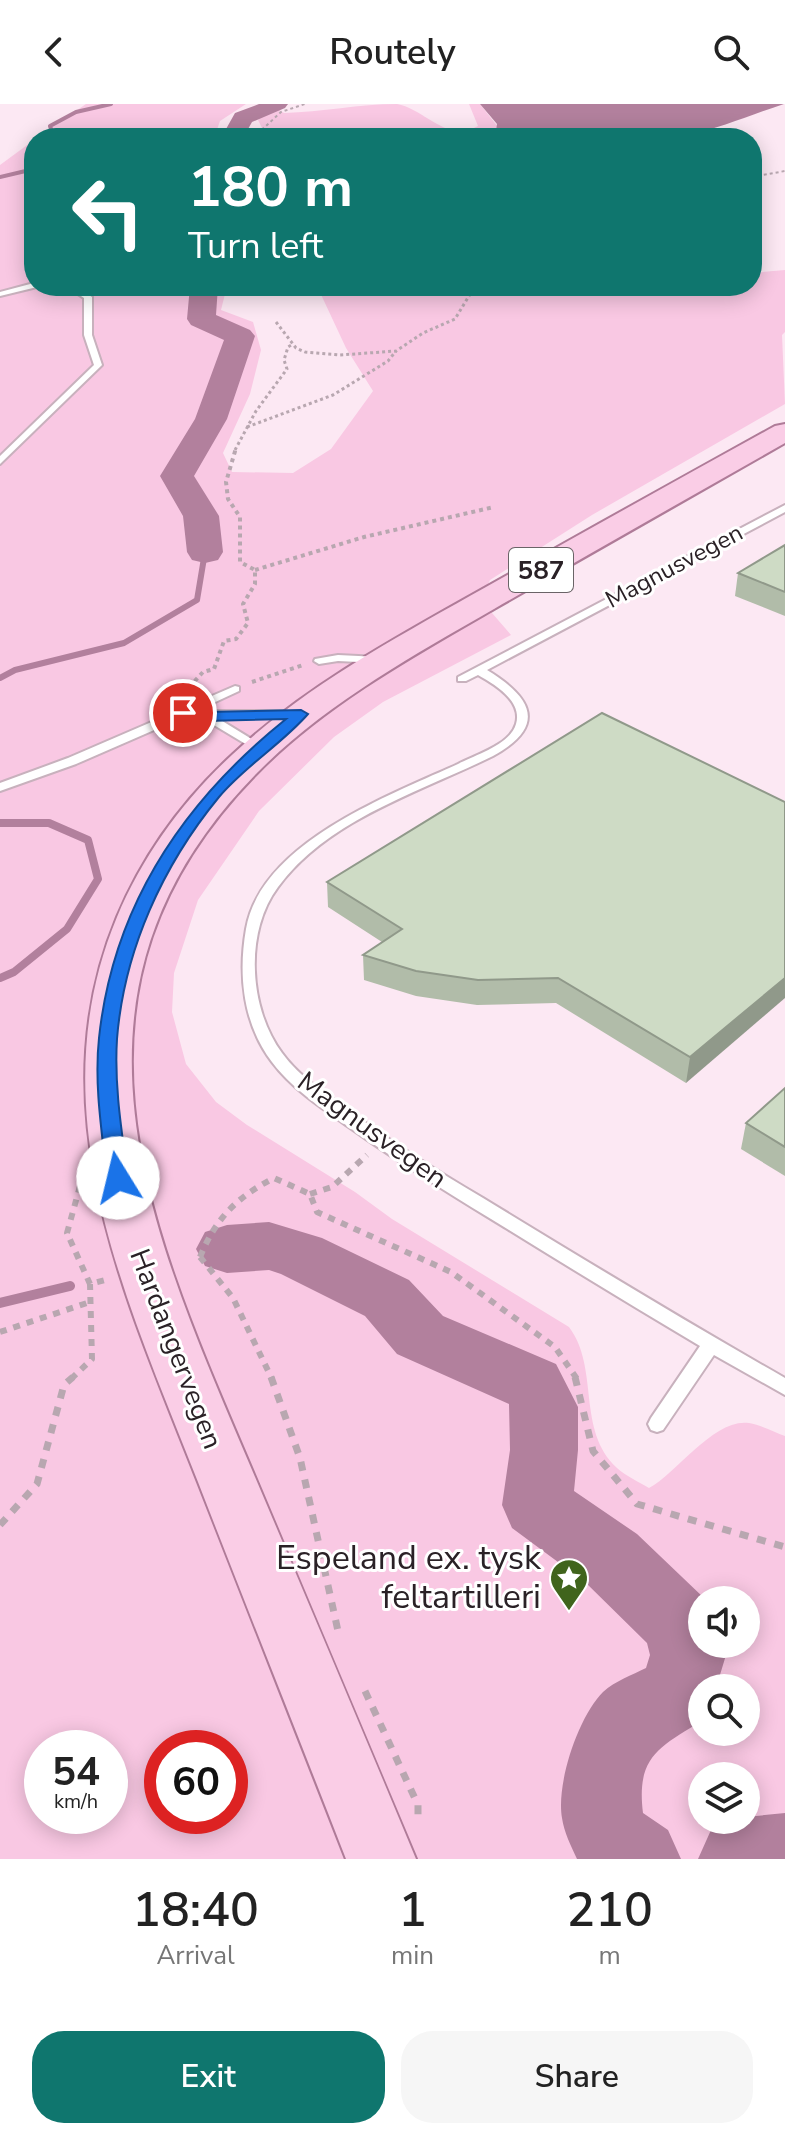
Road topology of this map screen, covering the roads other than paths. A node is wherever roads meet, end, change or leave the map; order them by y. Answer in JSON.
{"nodes":[{"id":1,"x":24,"y":288,"type":"edge"},
{"id":2,"x":0,"y":294,"type":"edge"},
{"id":3,"x":86,"y":296,"type":"edge"},
{"id":4,"x":785,"y":422,"type":"edge"},
{"id":5,"x":785,"y":432,"type":"edge"},
{"id":6,"x":785,"y":440,"type":"edge"},
{"id":7,"x":750,"y":451,"type":"junction"},
{"id":8,"x":0,"y":461,"type":"edge"},
{"id":9,"x":686,"y":487,"type":"junction"},
{"id":10,"x":785,"y":508,"type":"edge"},
{"id":11,"x":383,"y":660,"type":"junction"},
{"id":12,"x":319,"y":661,"type":"road end"},
{"id":13,"x":478,"y":670,"type":"junction"},
{"id":14,"x":462,"y":679,"type":"dead end"},
{"id":15,"x":235,"y":689,"type":"road end"},
{"id":16,"x":183,"y":713,"type":"junction"},
{"id":17,"x":205,"y":716,"type":"junction"},
{"id":18,"x":280,"y":731,"type":"junction"},
{"id":19,"x":0,"y":787,"type":"edge"},
{"id":20,"x":711,"y":1345,"type":"junction"},
{"id":21,"x":785,"y":1387,"type":"edge"},
{"id":22,"x":657,"y":1424,"type":"dead end"},
{"id":23,"x":399,"y":1845,"type":"edge"}],
"edges":[{"from":1,"to":2,"type":"lane"},
{"from":3,"to":8,"type":"lane"},
{"from":4,"to":9,"type":"main road","number":"587"},
{"from":5,"to":7,"type":"main road","name":"Hardangervegen","number":"587"},
{"from":6,"to":7,"type":"main road","number":"587"},
{"from":7,"to":9,"type":"main road","name":"Hardangervegen","number":"587"},
{"from":9,"to":11,"type":"main road","name":"Hardangervegen","number":"587"},
{"from":10,"to":13,"type":"lane","name":"Magnusvegen"},
{"from":11,"to":12,"type":"lane"},
{"from":11,"to":18,"type":"main road","name":"Hardangervegen","number":"587"},
{"from":13,"to":14,"type":"lane","name":"Magnusvegen"},
{"from":13,"to":20,"type":"lane","name":"Magnusvegen"},
{"from":15,"to":16,"type":"lane"},
{"from":16,"to":17,"type":"lane"},
{"from":16,"to":19,"type":"lane"},
{"from":17,"to":18,"type":"lane"},
{"from":17,"to":18,"type":"lane"},
{"from":18,"to":23,"type":"main road","name":"Hardangervegen","number":"587"},
{"from":20,"to":21,"type":"lane","name":"Magnusvegen"},
{"from":20,"to":22,"type":"lane"}]}
